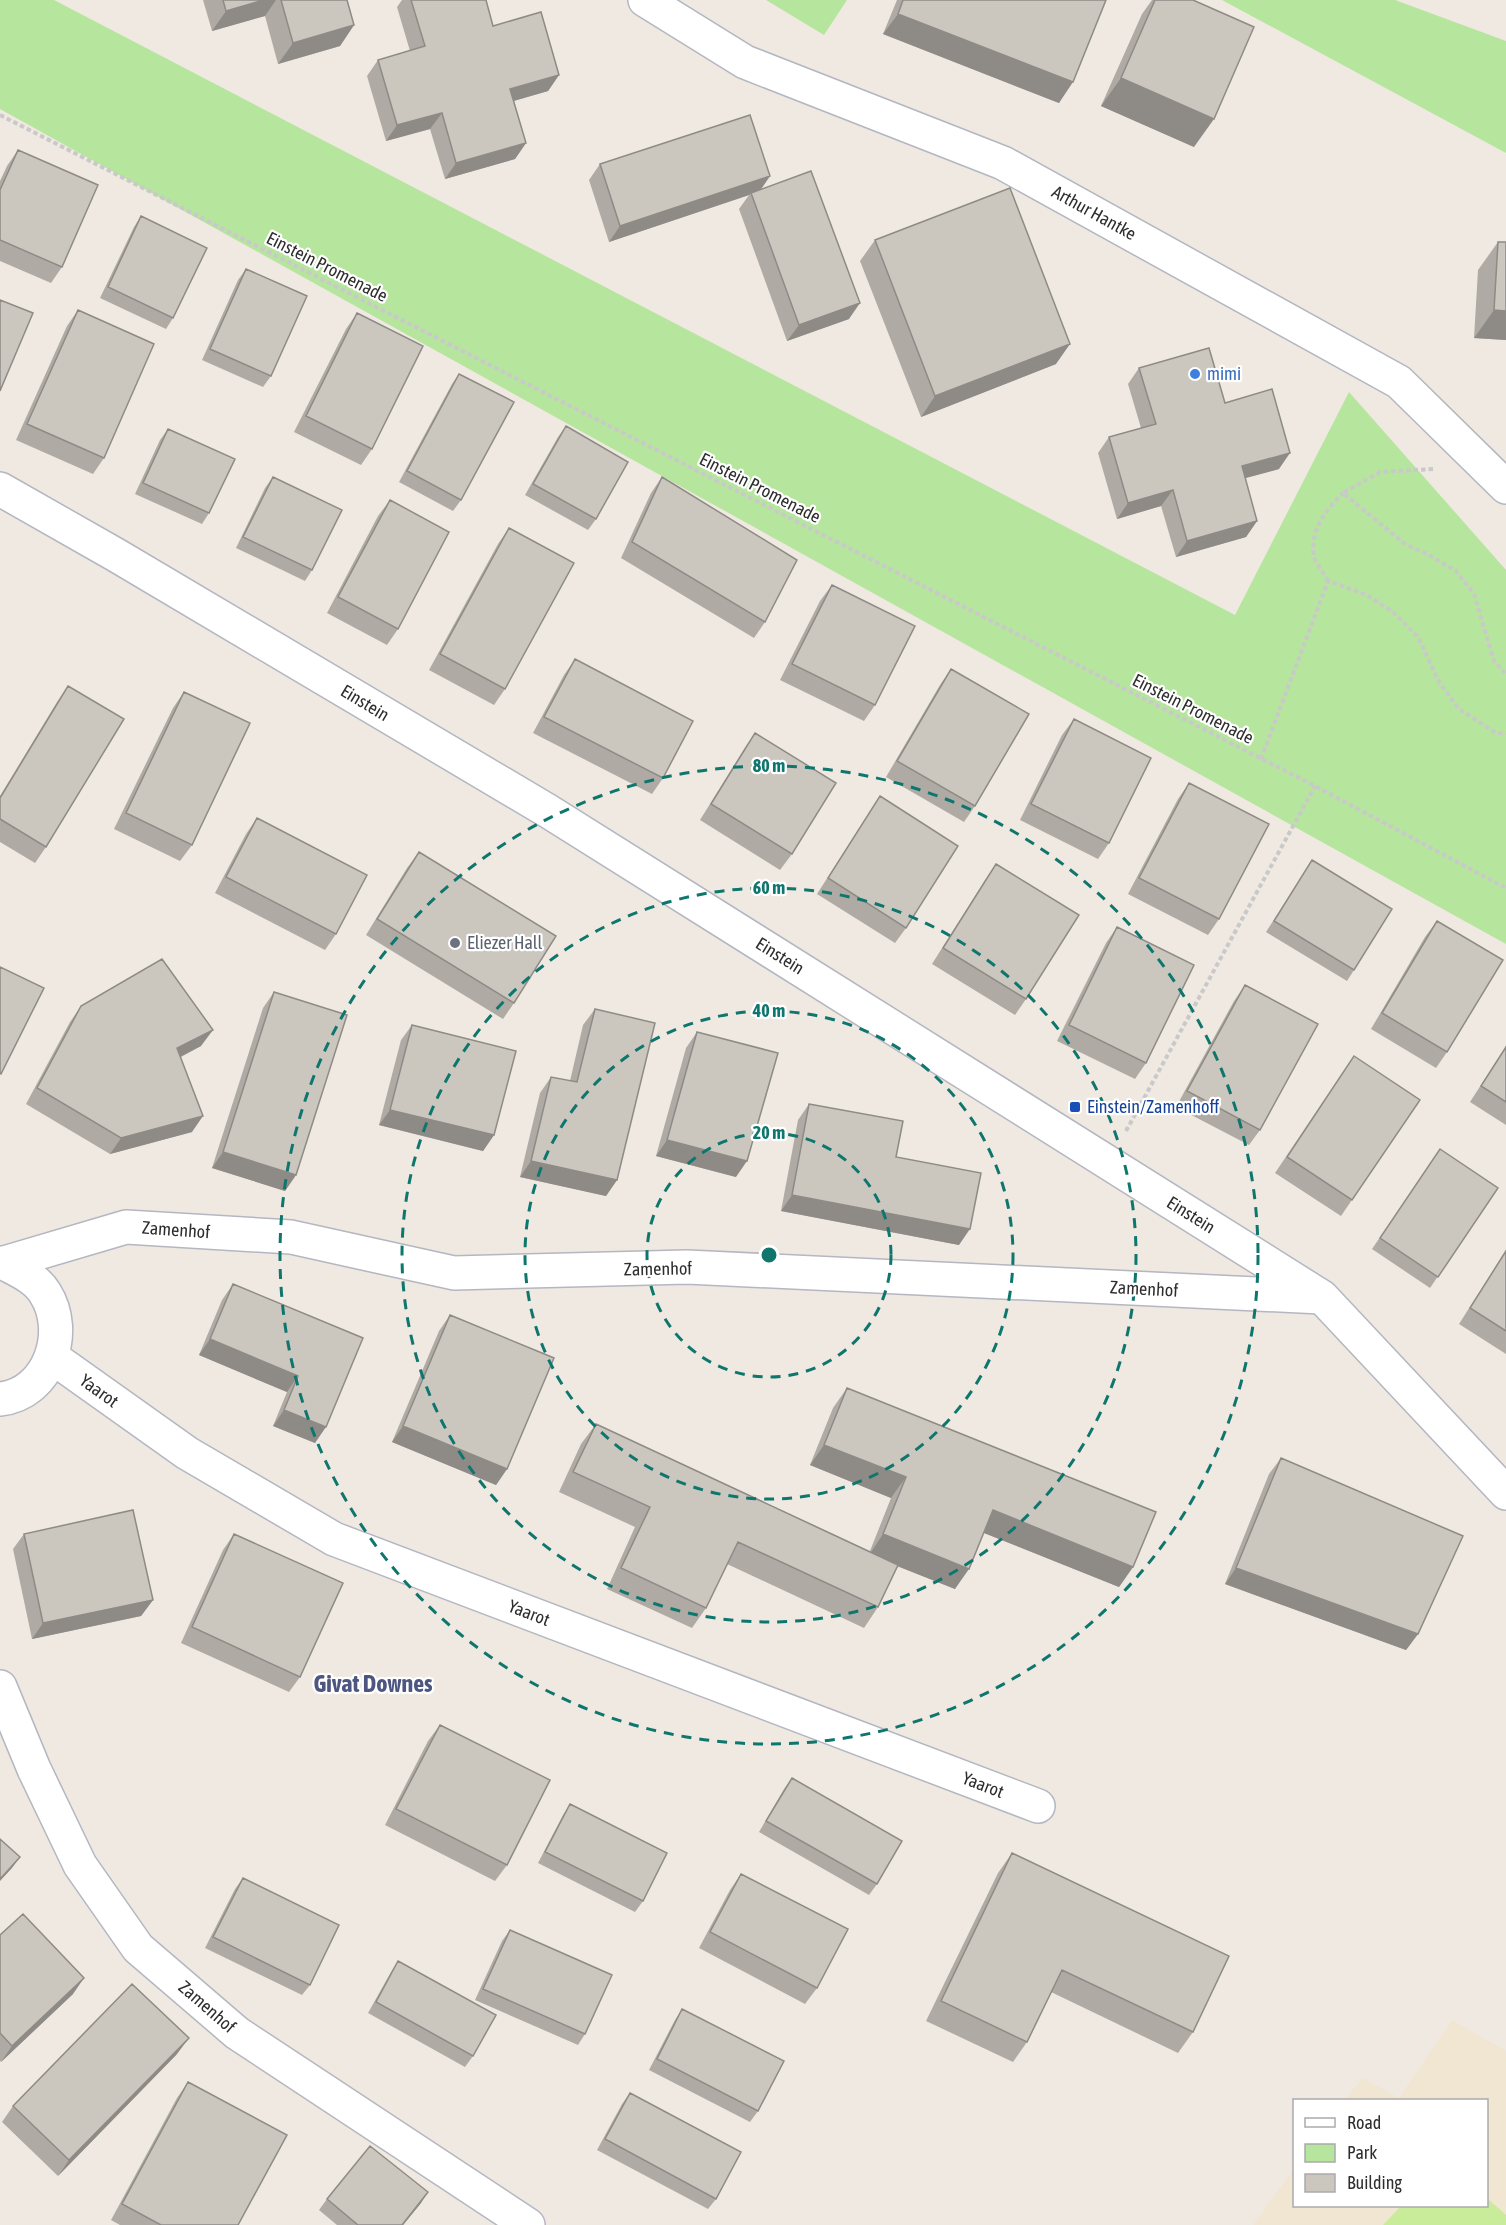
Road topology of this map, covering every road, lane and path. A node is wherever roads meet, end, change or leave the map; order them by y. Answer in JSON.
{"nodes":[{"id":1,"x":645,"y":0,"type":"edge"},
{"id":2,"x":0,"y":115,"type":"edge"},
{"id":3,"x":1441,"y":471,"type":"dead end"},
{"id":4,"x":1506,"y":487,"type":"edge"},
{"id":5,"x":0,"y":489,"type":"edge"},
{"id":6,"x":1343,"y":493,"type":"junction"},
{"id":7,"x":1328,"y":581,"type":"junction"},
{"id":8,"x":1506,"y":674,"type":"edge"},
{"id":9,"x":1506,"y":733,"type":"edge"},
{"id":10,"x":1261,"y":759,"type":"junction"},
{"id":11,"x":1315,"y":786,"type":"junction"},
{"id":12,"x":1506,"y":888,"type":"edge"},
{"id":13,"x":1108,"y":1163,"type":"junction"},
{"id":14,"x":2,"y":1263,"type":"edge"},
{"id":15,"x":1322,"y":1297,"type":"junction"},
{"id":16,"x":52,"y":1357,"type":"junction"},
{"id":17,"x":0,"y":1399,"type":"edge"},
{"id":18,"x":1506,"y":1493,"type":"edge"},
{"id":19,"x":0,"y":1687,"type":"edge"},
{"id":20,"x":1038,"y":1806,"type":"dead end"},
{"id":21,"x":528,"y":2225,"type":"edge"}],
"edges":[{"from":1,"to":4,"type":"street","name":"Arthur Hantke"},
{"from":2,"to":10,"type":"path","name":"Einstein Promenade"},
{"from":3,"to":6,"type":"path"},
{"from":5,"to":13,"type":"street","name":"Einstein"},
{"from":6,"to":7,"type":"path"},
{"from":6,"to":8,"type":"path"},
{"from":7,"to":9,"type":"path"},
{"from":7,"to":10,"type":"path"},
{"from":10,"to":11,"type":"path","name":"Einstein Promenade"},
{"from":11,"to":12,"type":"path","name":"Einstein Promenade"},
{"from":11,"to":13,"type":"path"},
{"from":13,"to":15,"type":"street","name":"Einstein"},
{"from":14,"to":15,"type":"street","name":"Zamenhof"},
{"from":14,"to":16,"type":"street"},
{"from":15,"to":18,"type":"street","name":"Einstein"},
{"from":16,"to":17,"type":"street"},
{"from":16,"to":20,"type":"street","name":"Yaarot"},
{"from":19,"to":21,"type":"street","name":"Zamenhof"}]}
